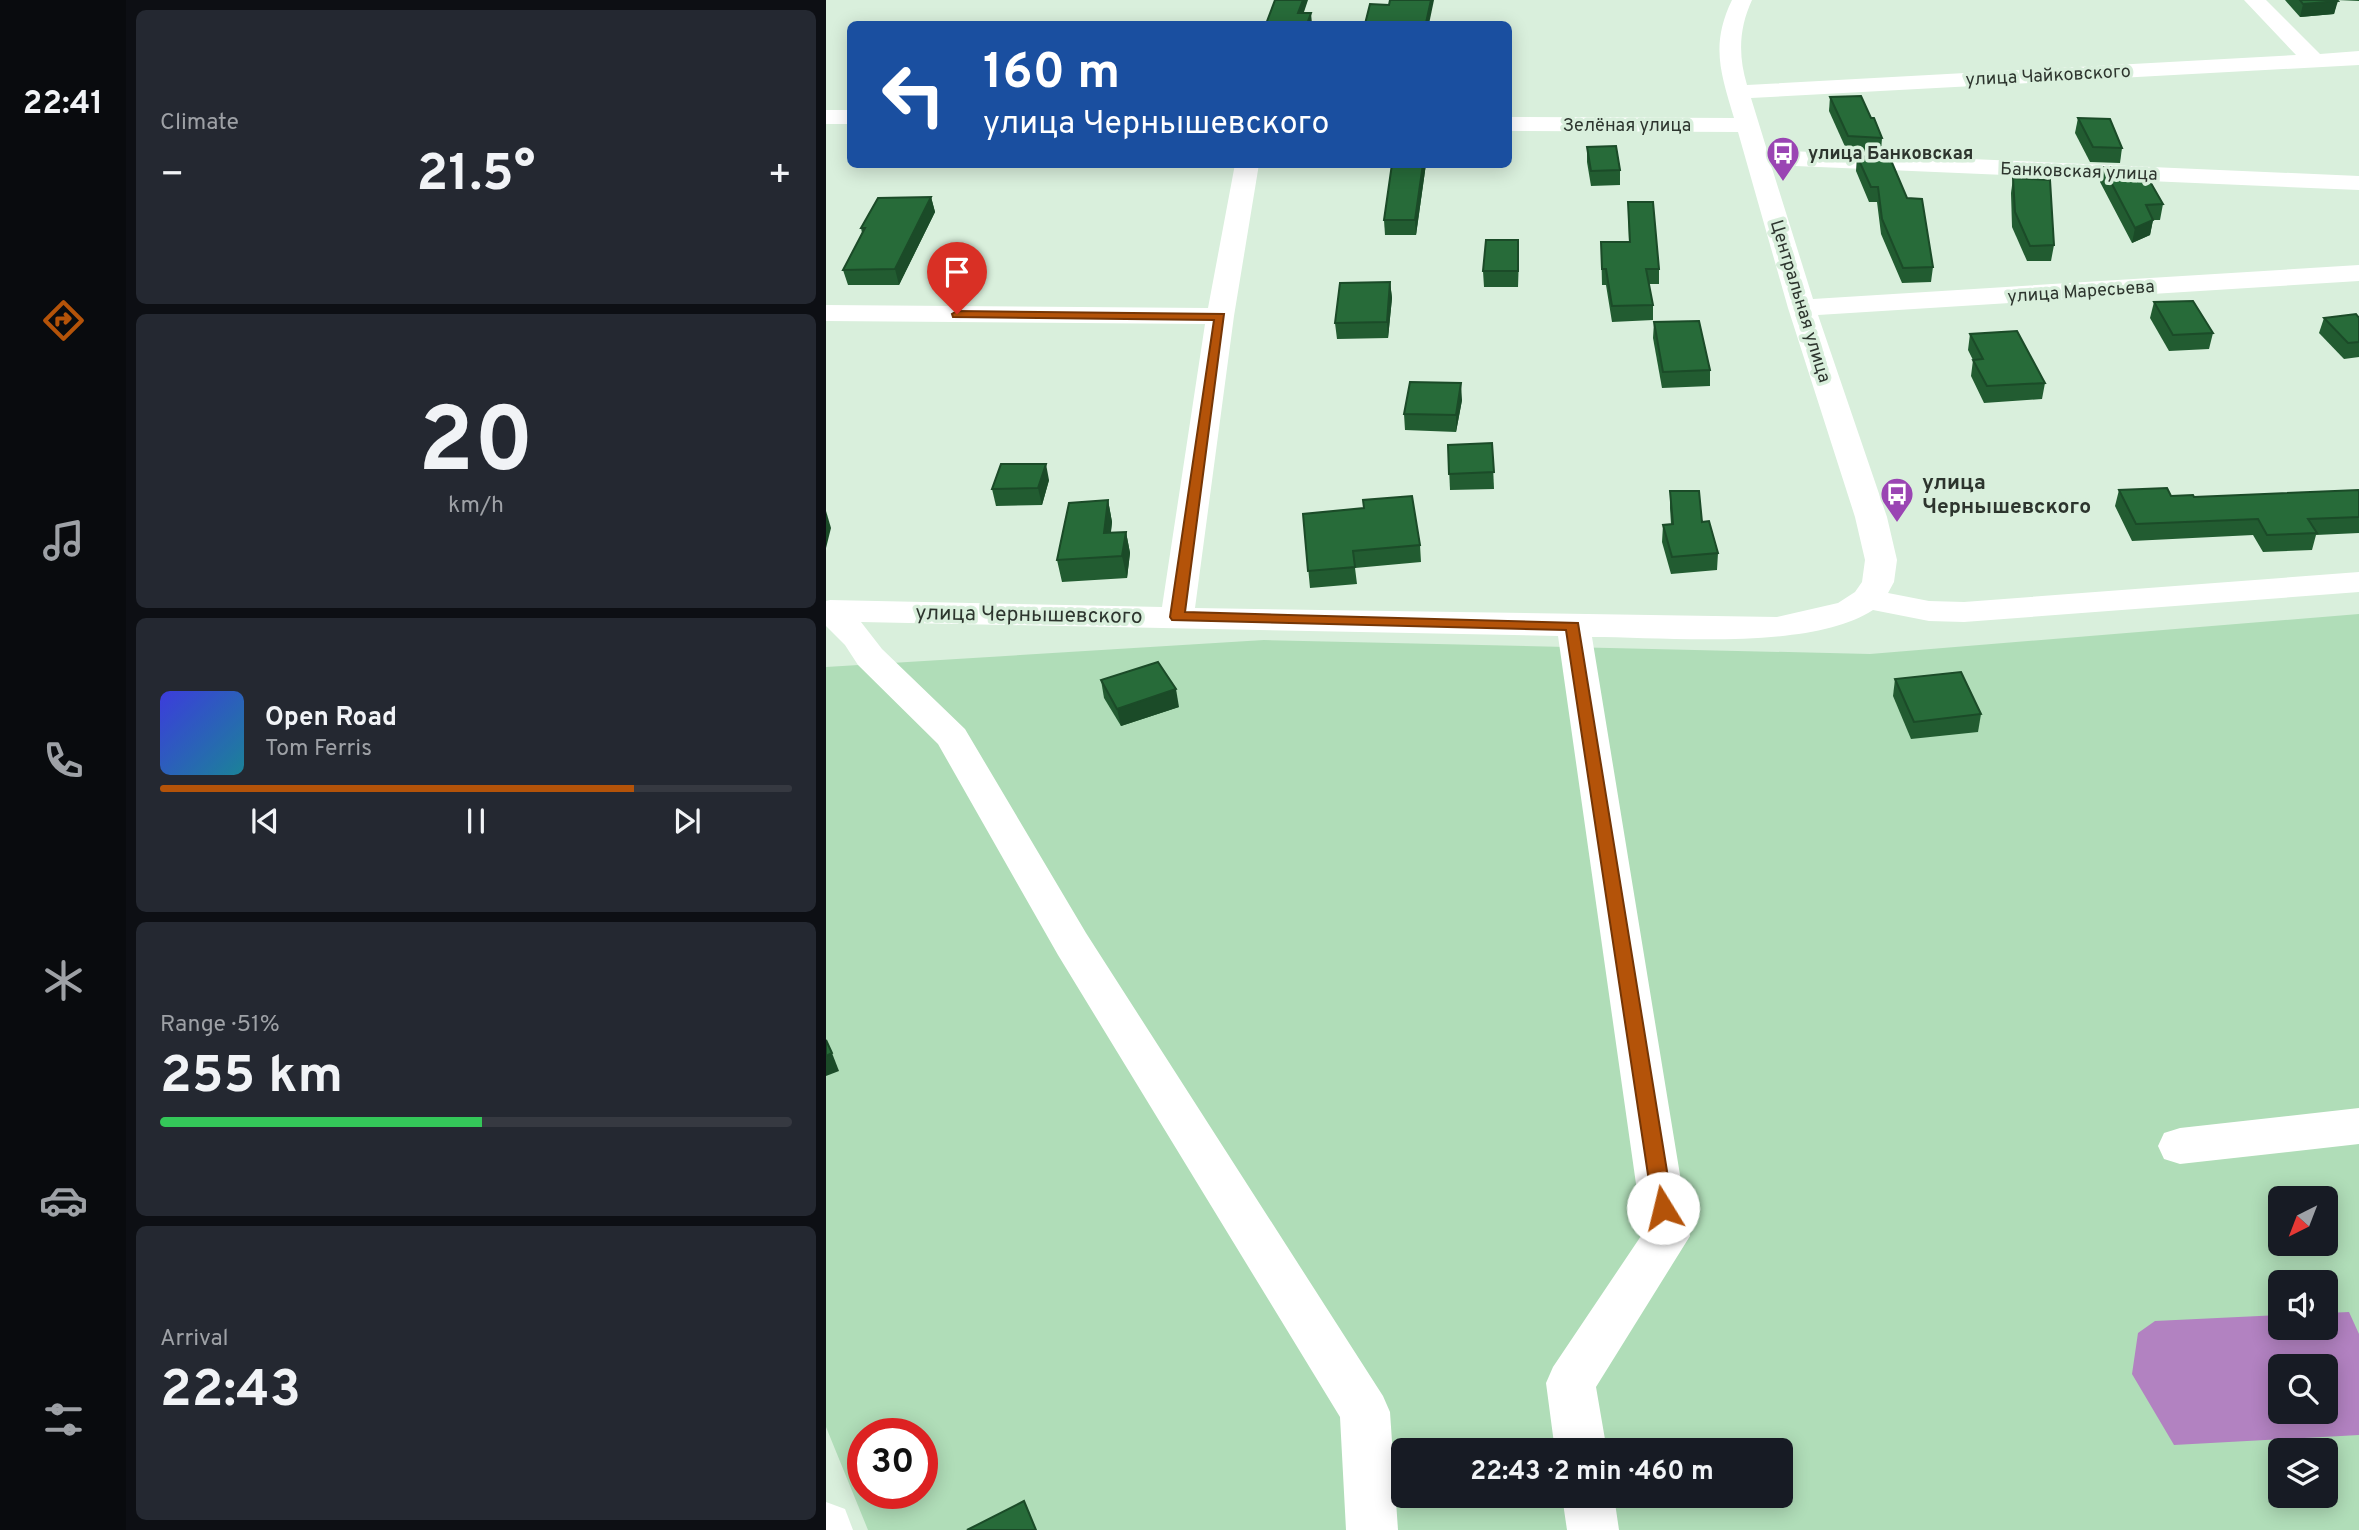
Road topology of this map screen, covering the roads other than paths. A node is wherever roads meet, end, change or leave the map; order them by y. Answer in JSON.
{"nodes":[{"id":1,"x":1742,"y":0,"type":"edge"},
{"id":2,"x":2254,"y":0,"type":"edge"},
{"id":3,"x":2359,"y":58,"type":"edge"},
{"id":4,"x":2314,"y":60,"type":"junction"},
{"id":5,"x":1736,"y":92,"type":"junction"},
{"id":6,"x":826,"y":117,"type":"edge"},
{"id":7,"x":847,"y":117,"type":"edge"},
{"id":8,"x":1512,"y":124,"type":"edge"},
{"id":9,"x":1746,"y":125,"type":"junction"},
{"id":10,"x":1757,"y":157,"type":"junction"},
{"id":11,"x":1246,"y":168,"type":"edge"},
{"id":12,"x":2359,"y":183,"type":"edge"},
{"id":13,"x":2359,"y":273,"type":"edge"},
{"id":14,"x":1802,"y":308,"type":"junction"},
{"id":15,"x":826,"y":313,"type":"edge"},
{"id":16,"x":1220,"y":316,"type":"junction"},
{"id":17,"x":2359,"y":582,"type":"edge"},
{"id":18,"x":1867,"y":599,"type":"junction"},
{"id":19,"x":828,"y":610,"type":"edge"},
{"id":20,"x":1177,"y":617,"type":"junction"},
{"id":21,"x":1573,"y":626,"type":"junction"},
{"id":22,"x":2359,"y":1126,"type":"edge"},
{"id":23,"x":2180,"y":1146,"type":"dead end"},
{"id":24,"x":1579,"y":1438,"type":"edge"},
{"id":25,"x":1590,"y":1508,"type":"edge"},
{"id":26,"x":1372,"y":1530,"type":"edge"},
{"id":27,"x":1593,"y":1530,"type":"edge"}],
"edges":[{"from":1,"to":5,"type":"street","name":"Центральная улица"},
{"from":2,"to":4,"type":"street"},
{"from":3,"to":4,"type":"street","name":"улица Чайковского"},
{"from":4,"to":5,"type":"street","name":"улица Чайковского"},
{"from":5,"to":9,"type":"street","name":"Центральная улица"},
{"from":6,"to":7,"type":"street"},
{"from":8,"to":9,"type":"street","name":"Зелёная улица"},
{"from":9,"to":10,"type":"street","name":"Центральная улица"},
{"from":10,"to":12,"type":"street","name":"Банковская улица"},
{"from":10,"to":14,"type":"street","name":"Центральная улица"},
{"from":11,"to":16,"type":"street"},
{"from":13,"to":14,"type":"street","name":"улица Маресьева"},
{"from":14,"to":18,"type":"street","name":"Центральная улица"},
{"from":15,"to":16,"type":"street"},
{"from":16,"to":20,"type":"street"},
{"from":17,"to":18,"type":"street"},
{"from":18,"to":21,"type":"street","name":"улица Чернышевского"},
{"from":19,"to":20,"type":"street","name":"улица Чернышевского"},
{"from":19,"to":26,"type":"street"},
{"from":20,"to":21,"type":"street","name":"улица Чернышевского"},
{"from":21,"to":24,"type":"street"},
{"from":22,"to":23,"type":"street"},
{"from":25,"to":27,"type":"street"}]}
